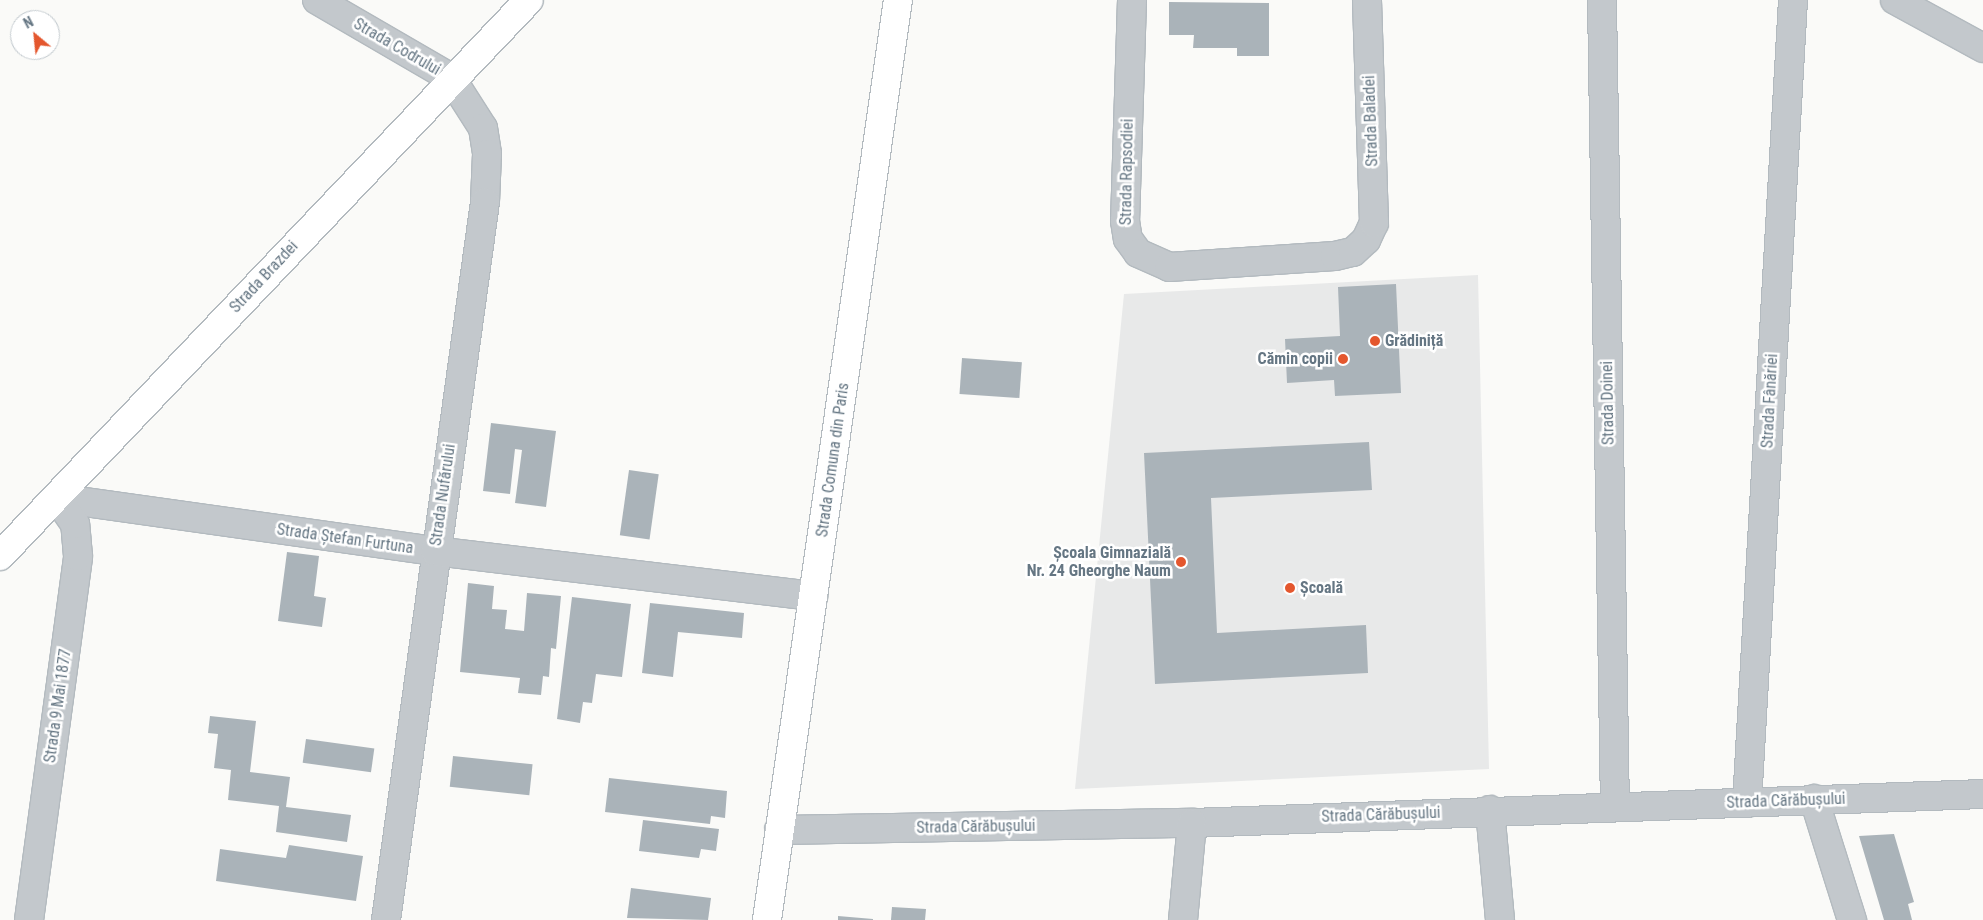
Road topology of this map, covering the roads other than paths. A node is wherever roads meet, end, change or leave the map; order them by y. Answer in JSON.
{"nodes":[{"id":1,"x":316,"y":0,"type":"edge"},
{"id":2,"x":529,"y":0,"type":"edge"},
{"id":3,"x":898,"y":0,"type":"edge"},
{"id":4,"x":1132,"y":0,"type":"edge"},
{"id":5,"x":1367,"y":0,"type":"edge"},
{"id":6,"x":1602,"y":0,"type":"edge"},
{"id":7,"x":1793,"y":0,"type":"edge"},
{"id":8,"x":1895,"y":0,"type":"edge"},
{"id":9,"x":1983,"y":48,"type":"edge"},
{"id":10,"x":451,"y":78,"type":"junction"},
{"id":11,"x":1366,"y":240,"type":"joint"},
{"id":12,"x":57,"y":498,"type":"junction"},
{"id":13,"x":435,"y":551,"type":"junction"},
{"id":14,"x":0,"y":556,"type":"edge"},
{"id":15,"x":813,"y":596,"type":"junction"},
{"id":16,"x":1983,"y":794,"type":"edge"},
{"id":17,"x":1814,"y":799,"type":"junction"},
{"id":18,"x":1747,"y":803,"type":"junction"},
{"id":19,"x":1615,"y":806,"type":"junction"},
{"id":20,"x":1490,"y":810,"type":"junction"},
{"id":21,"x":1192,"y":823,"type":"junction"},
{"id":22,"x":779,"y":830,"type":"junction"},
{"id":23,"x":29,"y":920,"type":"edge"},
{"id":24,"x":386,"y":920,"type":"edge"},
{"id":25,"x":767,"y":920,"type":"edge"},
{"id":26,"x":1183,"y":920,"type":"edge"},
{"id":27,"x":1500,"y":920,"type":"edge"},
{"id":28,"x":1852,"y":920,"type":"edge"}],
"edges":[{"from":1,"to":10,"type":"street","name":"Strada Codrului"},
{"from":2,"to":10,"type":"street","name":"Strada Brazdei"},
{"from":3,"to":15,"type":"street","name":"Strada Comuna din Paris"},
{"from":4,"to":11,"type":"street","name":"Strada Rapsodiei"},
{"from":5,"to":11,"type":"street","name":"Strada Baladei"},
{"from":6,"to":19,"type":"street","name":"Strada Doinei"},
{"from":7,"to":18,"type":"street","name":"Strada Fânăriei"},
{"from":8,"to":9,"type":"street"},
{"from":10,"to":12,"type":"street","name":"Strada Brazdei"},
{"from":10,"to":13,"type":"street","name":"Strada Nufărului"},
{"from":12,"to":13,"type":"street","name":"Strada Ștefan Furtuna"},
{"from":12,"to":14,"type":"street","name":"Strada Brazdei"},
{"from":12,"to":23,"type":"street","name":"Strada 9 Mai 1877"},
{"from":13,"to":15,"type":"street","name":"Strada Ștefan Furtuna"},
{"from":13,"to":24,"type":"street","name":"Strada Nufărului"},
{"from":15,"to":22,"type":"street","name":"Strada Comuna din Paris"},
{"from":16,"to":17,"type":"street","name":"Strada Cărăbușului"},
{"from":17,"to":18,"type":"street","name":"Strada Cărăbușului"},
{"from":17,"to":28,"type":"street"},
{"from":18,"to":19,"type":"street","name":"Strada Cărăbușului"},
{"from":19,"to":20,"type":"street","name":"Strada Cărăbușului"},
{"from":20,"to":21,"type":"street","name":"Strada Cărăbușului"},
{"from":20,"to":27,"type":"street"},
{"from":21,"to":22,"type":"street","name":"Strada Cărăbușului"},
{"from":21,"to":26,"type":"street"},
{"from":22,"to":25,"type":"street","name":"Strada Comuna din Paris"}]}
